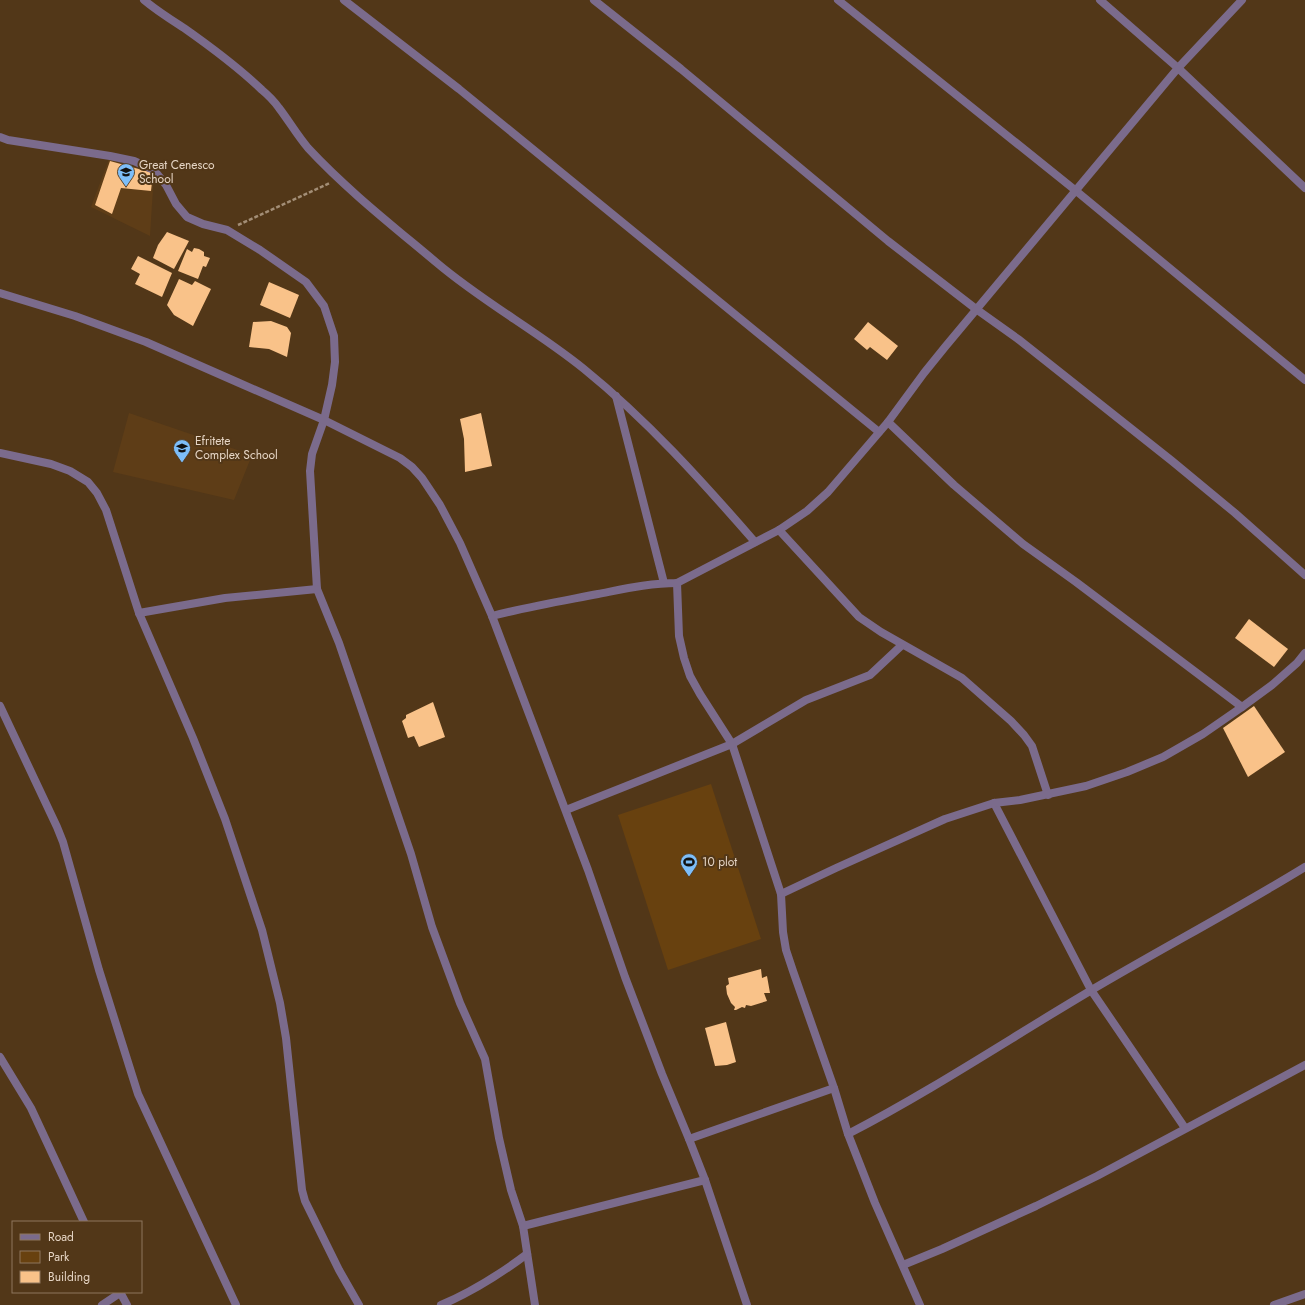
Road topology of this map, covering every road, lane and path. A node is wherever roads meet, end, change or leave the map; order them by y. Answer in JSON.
{"nodes":[{"id":1,"x":144,"y":0,"type":"edge"},
{"id":2,"x":344,"y":0,"type":"edge"},
{"id":3,"x":594,"y":0,"type":"edge"},
{"id":4,"x":838,"y":0,"type":"edge"},
{"id":5,"x":1100,"y":0,"type":"edge"},
{"id":6,"x":1242,"y":0,"type":"edge"},
{"id":7,"x":1178,"y":68,"type":"junction"},
{"id":8,"x":0,"y":137,"type":"edge"},
{"id":9,"x":339,"y":179,"type":"junction"},
{"id":10,"x":1305,"y":188,"type":"edge"},
{"id":11,"x":1075,"y":190,"type":"junction"},
{"id":12,"x":227,"y":230,"type":"junction"},
{"id":13,"x":0,"y":293,"type":"edge"},
{"id":14,"x":976,"y":309,"type":"junction"},
{"id":15,"x":1305,"y":380,"type":"edge"},
{"id":16,"x":616,"y":396,"type":"junction"},
{"id":17,"x":324,"y":420,"type":"junction"},
{"id":18,"x":888,"y":422,"type":"junction"},
{"id":19,"x":879,"y":432,"type":"junction"},
{"id":20,"x":0,"y":453,"type":"edge"},
{"id":21,"x":779,"y":530,"type":"junction"},
{"id":22,"x":755,"y":542,"type":"junction"},
{"id":23,"x":1305,"y":575,"type":"edge"},
{"id":24,"x":664,"y":583,"type":"junction"},
{"id":25,"x":677,"y":583,"type":"junction"},
{"id":26,"x":317,"y":590,"type":"junction"},
{"id":27,"x":139,"y":613,"type":"junction"},
{"id":28,"x":492,"y":616,"type":"junction"},
{"id":29,"x":902,"y":645,"type":"junction"},
{"id":30,"x":1305,"y":653,"type":"edge"},
{"id":31,"x":1242,"y":707,"type":"junction"},
{"id":32,"x":0,"y":709,"type":"edge"},
{"id":33,"x":732,"y":744,"type":"junction"},
{"id":34,"x":1048,"y":796,"type":"junction"},
{"id":35,"x":994,"y":803,"type":"junction"},
{"id":36,"x":566,"y":810,"type":"junction"},
{"id":37,"x":1305,"y":867,"type":"edge"},
{"id":38,"x":781,"y":894,"type":"junction"},
{"id":39,"x":1091,"y":990,"type":"junction"},
{"id":40,"x":0,"y":1057,"type":"edge"},
{"id":41,"x":1305,"y":1065,"type":"edge"},
{"id":42,"x":834,"y":1088,"type":"junction"},
{"id":43,"x":1185,"y":1128,"type":"junction"},
{"id":44,"x":848,"y":1134,"type":"junction"},
{"id":45,"x":689,"y":1139,"type":"junction"},
{"id":46,"x":705,"y":1180,"type":"junction"},
{"id":47,"x":84,"y":1221,"type":"edge"},
{"id":48,"x":523,"y":1226,"type":"junction"},
{"id":49,"x":526,"y":1254,"type":"junction"},
{"id":50,"x":902,"y":1265,"type":"junction"},
{"id":51,"x":119,"y":1293,"type":"edge"},
{"id":52,"x":121,"y":1293,"type":"edge"},
{"id":53,"x":1305,"y":1294,"type":"edge"},
{"id":54,"x":102,"y":1305,"type":"edge"},
{"id":55,"x":128,"y":1305,"type":"edge"},
{"id":56,"x":236,"y":1305,"type":"edge"},
{"id":57,"x":359,"y":1305,"type":"edge"},
{"id":58,"x":440,"y":1305,"type":"edge"},
{"id":59,"x":535,"y":1305,"type":"edge"},
{"id":60,"x":747,"y":1305,"type":"edge"},
{"id":61,"x":920,"y":1305,"type":"edge"},
{"id":62,"x":1274,"y":1305,"type":"edge"}],
"edges":[{"from":1,"to":9,"type":"street"},
{"from":2,"to":19,"type":"street"},
{"from":3,"to":14,"type":"street"},
{"from":4,"to":11,"type":"street"},
{"from":5,"to":7,"type":"street"},
{"from":6,"to":7,"type":"street"},
{"from":7,"to":10,"type":"street"},
{"from":7,"to":11,"type":"street"},
{"from":8,"to":12,"type":"street"},
{"from":9,"to":12,"type":"path"},
{"from":9,"to":16,"type":"street"},
{"from":11,"to":14,"type":"street"},
{"from":11,"to":15,"type":"street"},
{"from":12,"to":17,"type":"street"},
{"from":13,"to":17,"type":"street"},
{"from":14,"to":18,"type":"street"},
{"from":14,"to":23,"type":"street"},
{"from":16,"to":22,"type":"street"},
{"from":16,"to":24,"type":"street"},
{"from":17,"to":26,"type":"street"},
{"from":17,"to":28,"type":"street"},
{"from":18,"to":19,"type":"street"},
{"from":18,"to":31,"type":"street"},
{"from":19,"to":21,"type":"street"},
{"from":20,"to":27,"type":"street"},
{"from":21,"to":22,"type":"street"},
{"from":21,"to":29,"type":"street"},
{"from":22,"to":25,"type":"street"},
{"from":24,"to":25,"type":"street"},
{"from":24,"to":28,"type":"street"},
{"from":25,"to":33,"type":"street"},
{"from":26,"to":27,"type":"street"},
{"from":26,"to":48,"type":"street"},
{"from":27,"to":57,"type":"street"},
{"from":28,"to":36,"type":"street"},
{"from":29,"to":33,"type":"street"},
{"from":29,"to":34,"type":"street"},
{"from":30,"to":31,"type":"street"},
{"from":31,"to":34,"type":"street"},
{"from":32,"to":56,"type":"street"},
{"from":33,"to":36,"type":"street"},
{"from":33,"to":38,"type":"street"},
{"from":34,"to":35,"type":"street"},
{"from":35,"to":38,"type":"street"},
{"from":35,"to":39,"type":"street"},
{"from":36,"to":45,"type":"street"},
{"from":37,"to":39,"type":"street"},
{"from":38,"to":42,"type":"street"},
{"from":39,"to":43,"type":"street"},
{"from":39,"to":44,"type":"street"},
{"from":40,"to":47,"type":"street"},
{"from":41,"to":43,"type":"street"},
{"from":42,"to":44,"type":"street"},
{"from":42,"to":45,"type":"street"},
{"from":43,"to":50,"type":"street"},
{"from":44,"to":50,"type":"street"},
{"from":45,"to":46,"type":"street"},
{"from":46,"to":48,"type":"street"},
{"from":46,"to":60,"type":"street"},
{"from":48,"to":49,"type":"street"},
{"from":49,"to":58,"type":"street"},
{"from":49,"to":59,"type":"street"},
{"from":50,"to":61,"type":"street"},
{"from":51,"to":54,"type":"street"},
{"from":52,"to":55,"type":"street"},
{"from":53,"to":62,"type":"street"}]}
